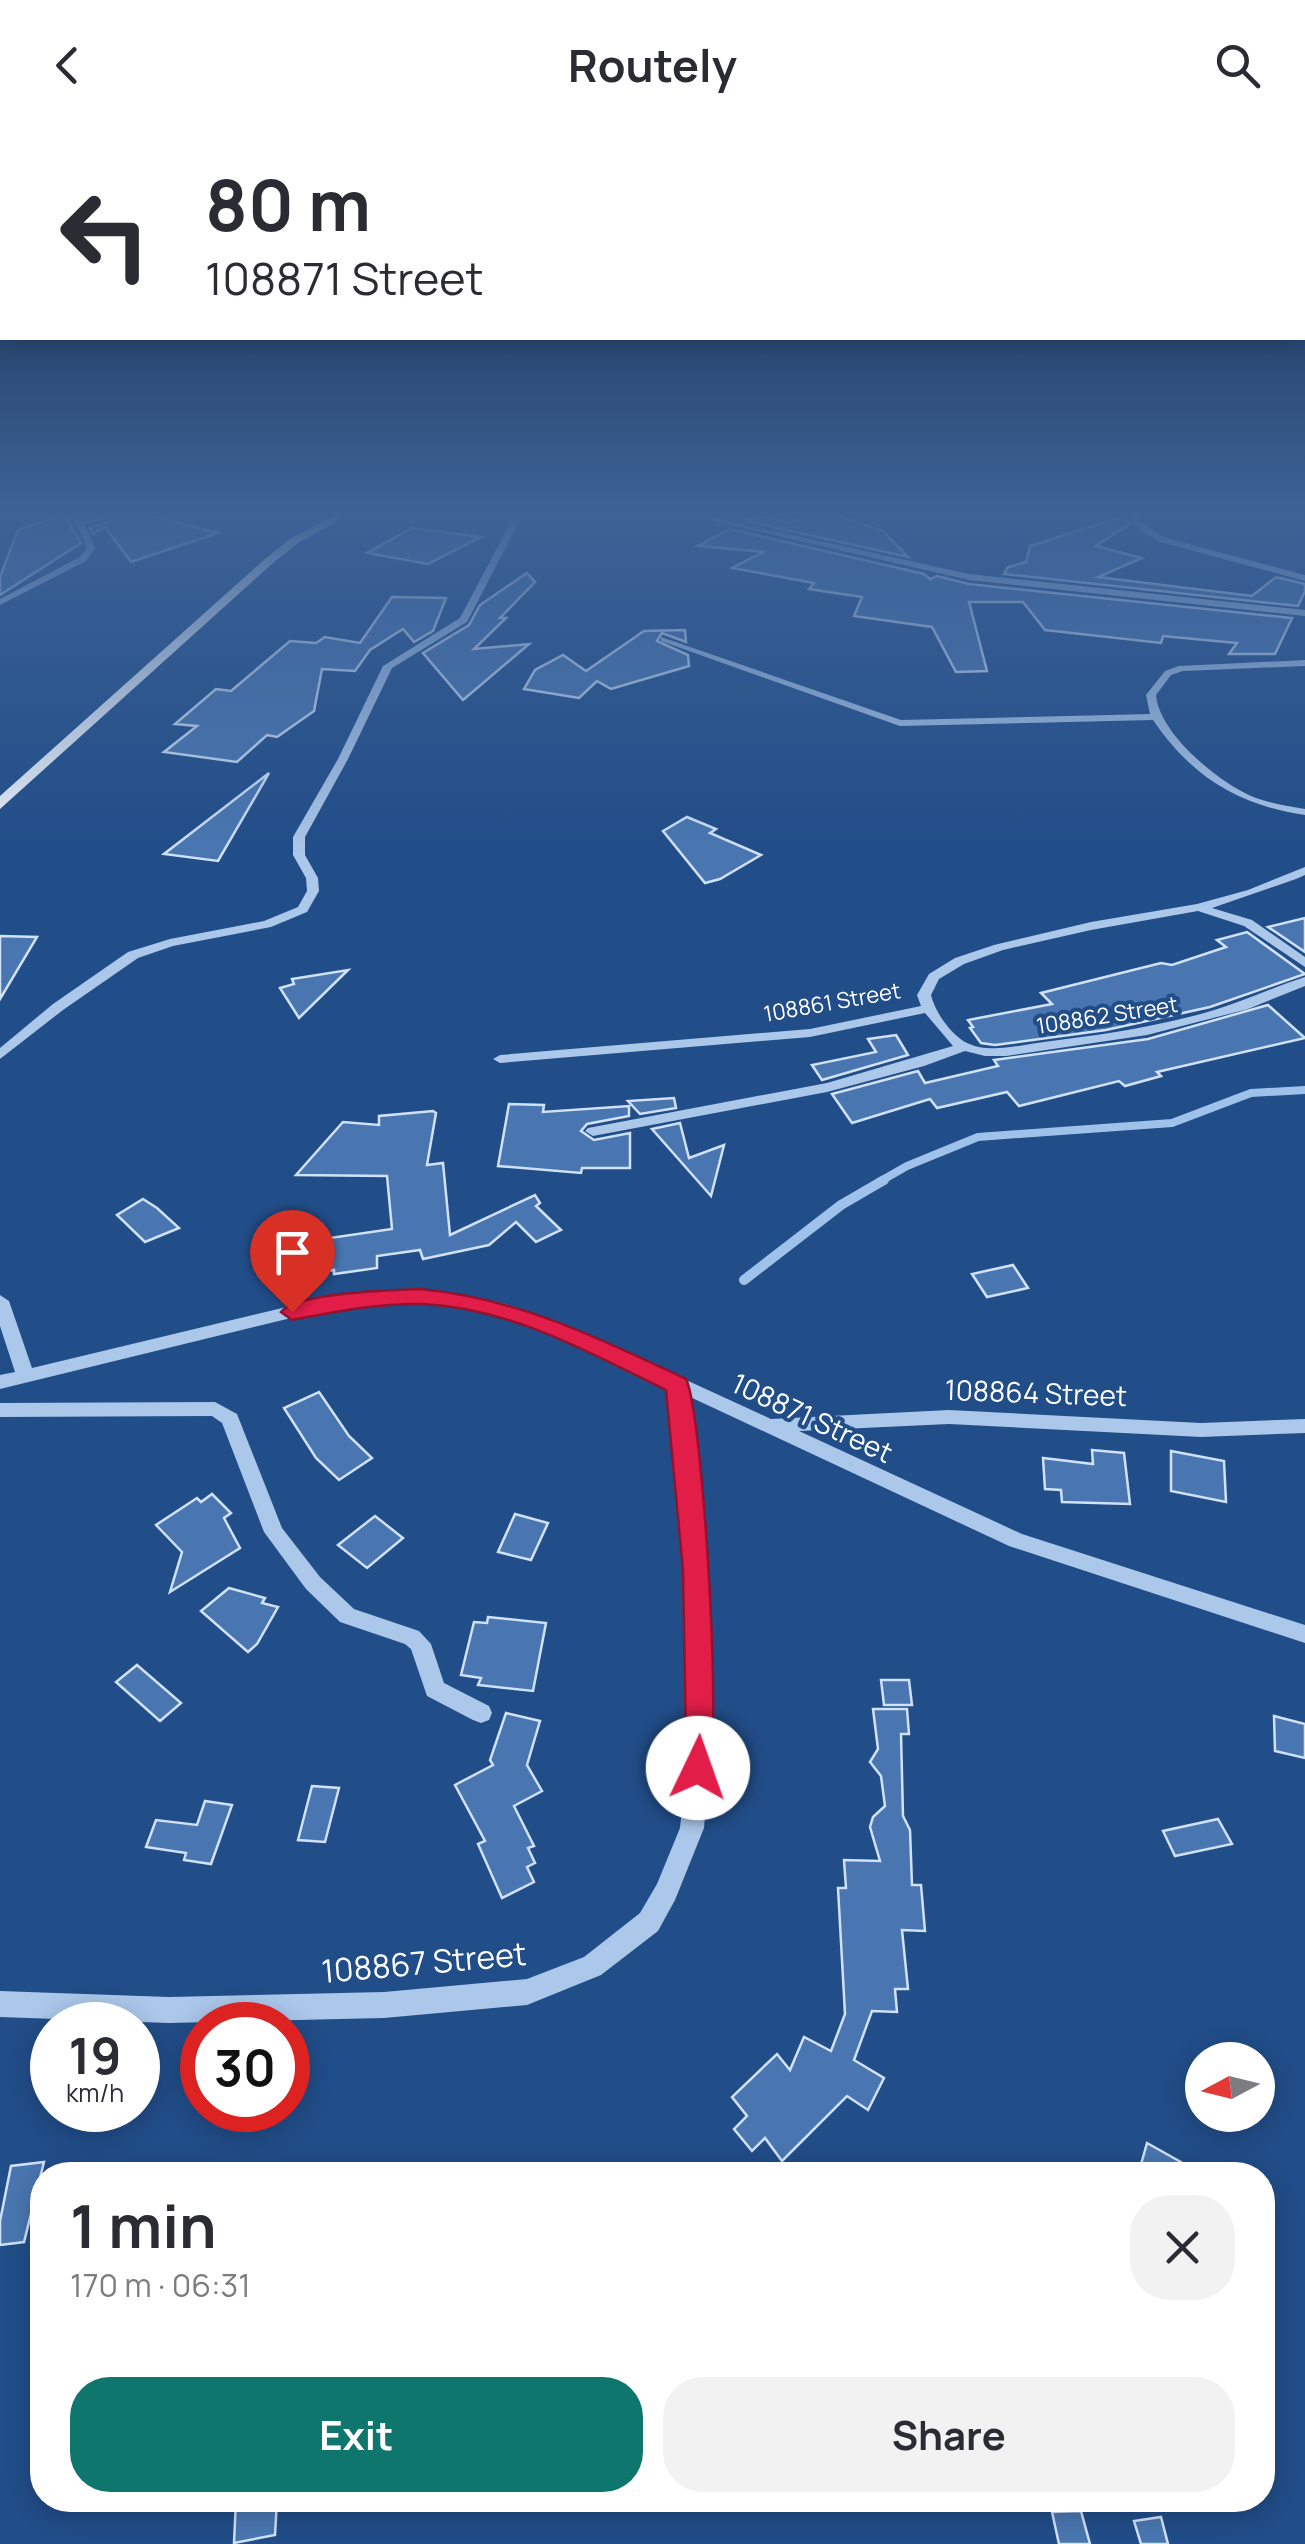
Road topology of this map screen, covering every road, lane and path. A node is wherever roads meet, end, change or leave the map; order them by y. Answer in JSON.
{"nodes":[{"id":1,"x":196,"y":627,"type":"edge"},
{"id":2,"x":453,"y":627,"type":"edge"},
{"id":3,"x":664,"y":639,"type":"dead end"},
{"id":4,"x":1305,"y":663,"type":"edge"},
{"id":5,"x":1153,"y":717,"type":"junction"},
{"id":6,"x":0,"y":804,"type":"edge"},
{"id":7,"x":1305,"y":812,"type":"edge"},
{"id":8,"x":1305,"y":871,"type":"edge"},
{"id":9,"x":1198,"y":908,"type":"junction"},
{"id":10,"x":1305,"y":963,"type":"edge"},
{"id":11,"x":1305,"y":981,"type":"edge"},
{"id":12,"x":928,"y":1008,"type":"junction"},
{"id":13,"x":964,"y":1047,"type":"junction"},
{"id":14,"x":0,"y":1055,"type":"edge"},
{"id":15,"x":500,"y":1060,"type":"dead end"},
{"id":16,"x":593,"y":1131,"type":"dead end"},
{"id":17,"x":0,"y":1301,"type":"edge"},
{"id":18,"x":26,"y":1377,"type":"junction"},
{"id":19,"x":0,"y":1382,"type":"edge"},
{"id":20,"x":678,"y":1385,"type":"junction"},
{"id":21,"x":0,"y":1410,"type":"edge"},
{"id":22,"x":764,"y":1426,"type":"junction"},
{"id":23,"x":1305,"y":1426,"type":"edge"},
{"id":24,"x":1305,"y":1634,"type":"edge"},
{"id":25,"x":482,"y":1713,"type":"dead end"},
{"id":26,"x":0,"y":2004,"type":"edge"}],
"edges":[{"from":1,"to":6,"type":"main road"},
{"from":2,"to":14,"type":"street"},
{"from":3,"to":5,"type":"street"},
{"from":4,"to":5,"type":"street"},
{"from":5,"to":7,"type":"street"},
{"from":8,"to":9,"type":"street","name":"108861 Street"},
{"from":9,"to":10,"type":"street"},
{"from":9,"to":12,"type":"street","name":"108861 Street"},
{"from":11,"to":13,"type":"street","name":"108862 Street"},
{"from":12,"to":13,"type":"street"},
{"from":12,"to":15,"type":"street","name":"108861 Street"},
{"from":13,"to":16,"type":"street"},
{"from":17,"to":18,"type":"street"},
{"from":18,"to":19,"type":"street","name":"108871 Street"},
{"from":18,"to":20,"type":"street","name":"108871 Street"},
{"from":20,"to":22,"type":"street","name":"108871 Street"},
{"from":20,"to":26,"type":"street","name":"108867 Street"},
{"from":21,"to":25,"type":"street"},
{"from":22,"to":23,"type":"street","name":"108864 Street"},
{"from":22,"to":24,"type":"street","name":"108871 Street"}]}
